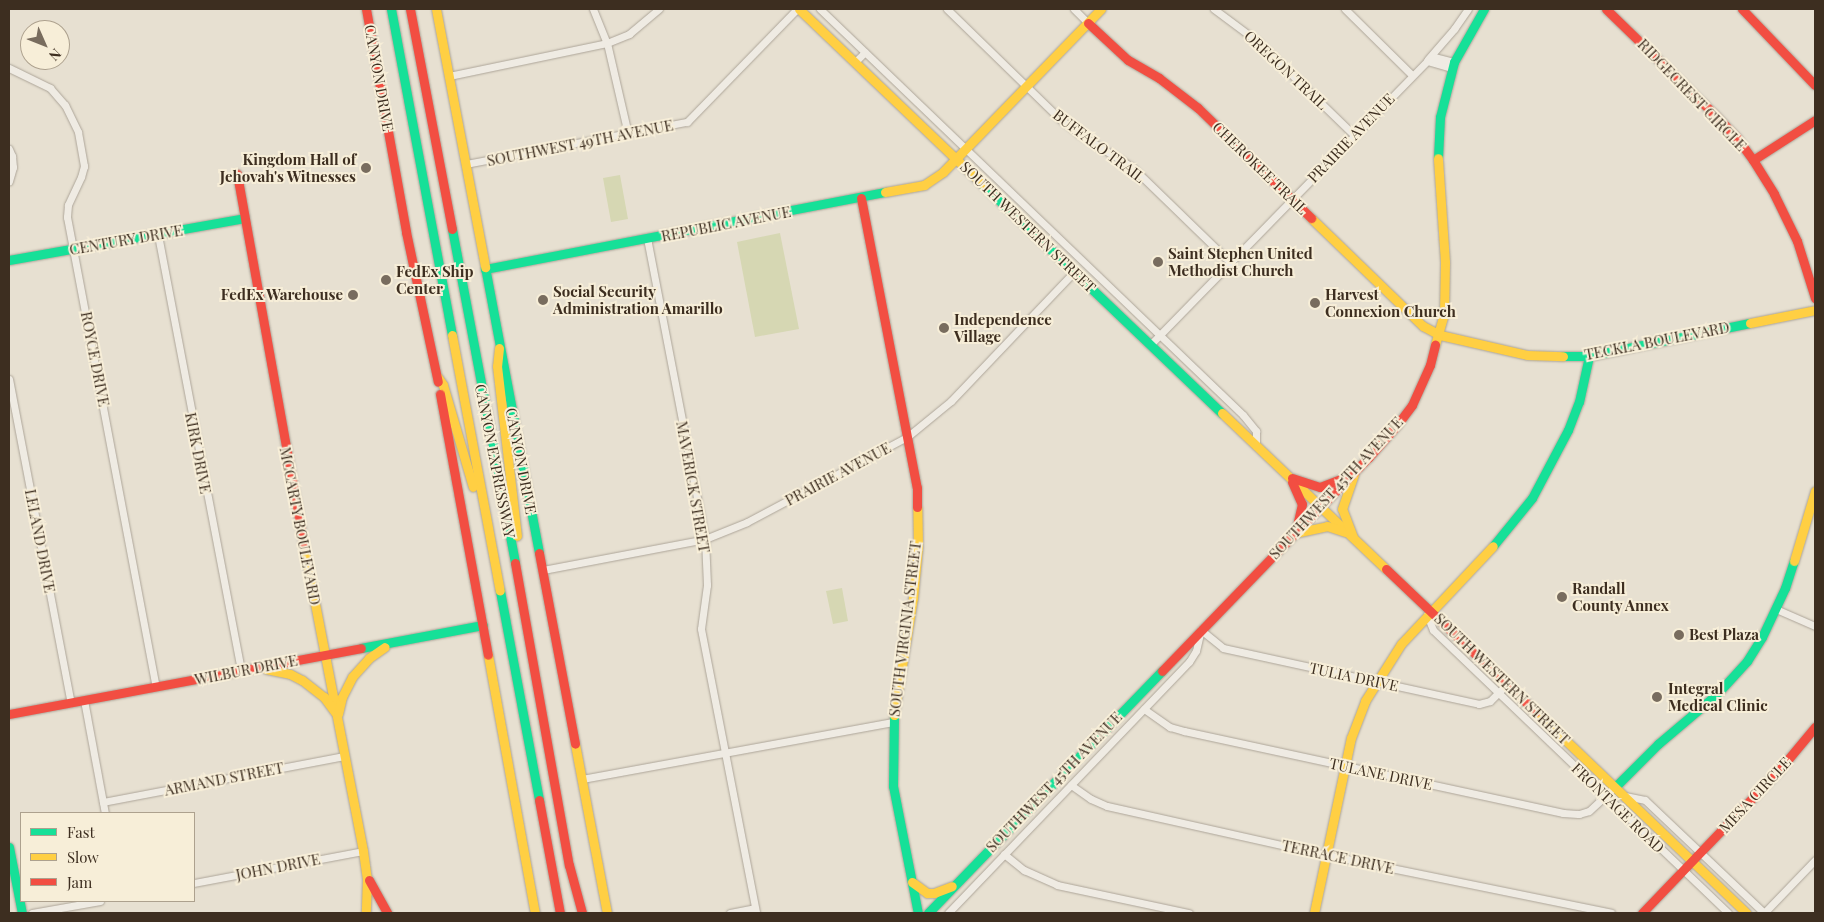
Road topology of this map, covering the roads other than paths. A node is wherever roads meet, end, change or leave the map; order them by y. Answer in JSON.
{"nodes":[{"id":1,"x":366,"y":9,"type":"edge"},
{"id":2,"x":391,"y":9,"type":"edge"},
{"id":3,"x":410,"y":9,"type":"edge"},
{"id":4,"x":417,"y":9,"type":"edge"},
{"id":5,"x":436,"y":9,"type":"edge"},
{"id":6,"x":593,"y":9,"type":"edge"},
{"id":7,"x":659,"y":9,"type":"edge"},
{"id":8,"x":798,"y":9,"type":"edge"},
{"id":9,"x":820,"y":9,"type":"edge"},
{"id":10,"x":947,"y":9,"type":"edge"},
{"id":11,"x":1074,"y":9,"type":"edge"},
{"id":12,"x":1101,"y":9,"type":"edge"},
{"id":13,"x":1214,"y":9,"type":"edge"},
{"id":14,"x":1345,"y":9,"type":"edge"},
{"id":15,"x":1484,"y":9,"type":"edge"},
{"id":16,"x":1606,"y":9,"type":"edge"},
{"id":17,"x":1742,"y":9,"type":"edge"},
{"id":18,"x":1466,"y":10,"type":"edge"},
{"id":19,"x":1088,"y":23,"type":"junction"},
{"id":20,"x":1458,"y":25,"type":"junction"},
{"id":21,"x":1469,"y":32,"type":"junction"},
{"id":22,"x":416,"y":38,"type":"junction"},
{"id":23,"x":607,"y":43,"type":"junction"},
{"id":24,"x":865,"y":52,"type":"junction"},
{"id":25,"x":1426,"y":61,"type":"junction"},
{"id":26,"x":855,"y":62,"type":"junction"},
{"id":27,"x":1453,"y":65,"type":"junction"},
{"id":28,"x":9,"y":68,"type":"edge"},
{"id":29,"x":1412,"y":75,"type":"junction"},
{"id":30,"x":449,"y":76,"type":"junction"},
{"id":31,"x":1815,"y":85,"type":"edge"},
{"id":32,"x":1026,"y":86,"type":"junction"},
{"id":33,"x":1815,"y":120,"type":"edge"},
{"id":34,"x":628,"y":134,"type":"junction"},
{"id":35,"x":1354,"y":135,"type":"junction"},
{"id":36,"x":966,"y":148,"type":"junction"},
{"id":37,"x":9,"y":149,"type":"edge"},
{"id":38,"x":957,"y":158,"type":"junction"},
{"id":39,"x":1753,"y":160,"type":"junction"},
{"id":40,"x":466,"y":164,"type":"junction"},
{"id":41,"x":991,"y":172,"type":"junction"},
{"id":42,"x":237,"y":174,"type":"dead end"},
{"id":43,"x":9,"y":180,"type":"edge"},
{"id":44,"x":981,"y":182,"type":"junction"},
{"id":45,"x":862,"y":198,"type":"junction"},
{"id":46,"x":1292,"y":199,"type":"junction"},
{"id":47,"x":244,"y":218,"type":"junction"},
{"id":48,"x":158,"y":234,"type":"junction"},
{"id":49,"x":647,"y":238,"type":"junction"},
{"id":50,"x":74,"y":249,"type":"junction"},
{"id":51,"x":9,"y":260,"type":"edge"},
{"id":52,"x":1230,"y":262,"type":"junction"},
{"id":53,"x":485,"y":268,"type":"junction"},
{"id":54,"x":1074,"y":272,"type":"junction"},
{"id":55,"x":1815,"y":298,"type":"edge"},
{"id":56,"x":1815,"y":310,"type":"edge"},
{"id":57,"x":1160,"y":335,"type":"junction"},
{"id":58,"x":1440,"y":335,"type":"junction"},
{"id":59,"x":1150,"y":345,"type":"junction"},
{"id":60,"x":499,"y":348,"type":"junction"},
{"id":61,"x":1589,"y":356,"type":"junction"},
{"id":62,"x":437,"y":376,"type":"junction"},
{"id":63,"x":9,"y":379,"type":"edge"},
{"id":64,"x":907,"y":437,"type":"junction"},
{"id":65,"x":1256,"y":446,"type":"junction"},
{"id":66,"x":1353,"y":473,"type":"junction"},
{"id":67,"x":1290,"y":478,"type":"junction"},
{"id":68,"x":1815,"y":491,"type":"edge"},
{"id":69,"x":1320,"y":507,"type":"junction"},
{"id":70,"x":1294,"y":534,"type":"junction"},
{"id":71,"x":489,"y":535,"type":"junction"},
{"id":72,"x":1352,"y":536,"type":"junction"},
{"id":73,"x":705,"y":540,"type":"junction"},
{"id":74,"x":543,"y":570,"type":"junction"},
{"id":75,"x":1776,"y":609,"type":"junction"},
{"id":76,"x":1429,"y":613,"type":"junction"},
{"id":77,"x":526,"y":624,"type":"junction"},
{"id":78,"x":483,"y":625,"type":"junction"},
{"id":79,"x":1815,"y":626,"type":"edge"},
{"id":80,"x":1201,"y":630,"type":"junction"},
{"id":81,"x":395,"y":642,"type":"junction"},
{"id":82,"x":325,"y":656,"type":"junction"},
{"id":83,"x":257,"y":668,"type":"junction"},
{"id":84,"x":241,"y":671,"type":"junction"},
{"id":85,"x":1376,"y":681,"type":"junction"},
{"id":86,"x":1507,"y":684,"type":"junction"},
{"id":87,"x":156,"y":687,"type":"junction"},
{"id":88,"x":1498,"y":693,"type":"junction"},
{"id":89,"x":84,"y":700,"type":"junction"},
{"id":90,"x":71,"y":703,"type":"junction"},
{"id":91,"x":1144,"y":709,"type":"junction"},
{"id":92,"x":9,"y":714,"type":"edge"},
{"id":93,"x":337,"y":716,"type":"junction"},
{"id":94,"x":893,"y":722,"type":"junction"},
{"id":95,"x":1815,"y":727,"type":"edge"},
{"id":96,"x":726,"y":753,"type":"junction"},
{"id":97,"x":345,"y":756,"type":"junction"},
{"id":98,"x":1345,"y":766,"type":"junction"},
{"id":99,"x":582,"y":779,"type":"junction"},
{"id":100,"x":1071,"y":785,"type":"junction"},
{"id":101,"x":1615,"y":787,"type":"junction"},
{"id":102,"x":1625,"y":796,"type":"junction"},
{"id":103,"x":1606,"y":797,"type":"junction"},
{"id":104,"x":102,"y":802,"type":"junction"},
{"id":105,"x":105,"y":812,"type":"edge"},
{"id":106,"x":546,"y":837,"type":"junction"},
{"id":107,"x":9,"y":847,"type":"edge"},
{"id":108,"x":363,"y":851,"type":"junction"},
{"id":109,"x":1700,"y":852,"type":"junction"},
{"id":110,"x":1004,"y":854,"type":"junction"},
{"id":111,"x":1327,"y":855,"type":"junction"},
{"id":112,"x":1815,"y":860,"type":"edge"},
{"id":113,"x":1692,"y":861,"type":"junction"},
{"id":114,"x":1683,"y":870,"type":"junction"},
{"id":115,"x":367,"y":878,"type":"junction"},
{"id":116,"x":912,"y":882,"type":"junction"},
{"id":117,"x":195,"y":883,"type":"edge"},
{"id":118,"x":957,"y":884,"type":"junction"},
{"id":119,"x":94,"y":902,"type":"edge"},
{"id":120,"x":939,"y":902,"type":"junction"},
{"id":121,"x":755,"y":911,"type":"edge"},
{"id":122,"x":1645,"y":912,"type":"edge"},
{"id":123,"x":22,"y":913,"type":"edge"},
{"id":124,"x":32,"y":913,"type":"edge"},
{"id":125,"x":366,"y":913,"type":"edge"},
{"id":126,"x":387,"y":913,"type":"edge"},
{"id":127,"x":535,"y":913,"type":"edge"},
{"id":128,"x":555,"y":913,"type":"edge"},
{"id":129,"x":560,"y":913,"type":"edge"},
{"id":130,"x":582,"y":913,"type":"edge"},
{"id":131,"x":607,"y":913,"type":"edge"},
{"id":132,"x":730,"y":913,"type":"edge"},
{"id":133,"x":918,"y":913,"type":"edge"},
{"id":134,"x":928,"y":913,"type":"edge"},
{"id":135,"x":948,"y":913,"type":"edge"},
{"id":136,"x":1189,"y":913,"type":"edge"},
{"id":137,"x":1314,"y":913,"type":"edge"},
{"id":138,"x":1611,"y":913,"type":"edge"},
{"id":139,"x":1728,"y":913,"type":"edge"},
{"id":140,"x":1746,"y":913,"type":"edge"},
{"id":141,"x":1764,"y":913,"type":"edge"}],
"edges":[{"from":1,"to":62,"type":"main road","name":"CANYON DRIVE"},
{"from":2,"to":71,"type":"main road","name":"CANYON EXPRESSWAY"},
{"from":3,"to":22,"type":"main road","name":"CANYON EXPRESSWAY"},
{"from":4,"to":22,"type":"main road"},
{"from":5,"to":30,"type":"main road","name":"CANYON DRIVE"},
{"from":6,"to":23,"type":"street"},
{"from":7,"to":23,"type":"street"},
{"from":8,"to":26,"type":"main road","name":"SOUTH WESTERN STREET"},
{"from":8,"to":34,"type":"street","name":"SOUTHWEST 49TH AVENUE"},
{"from":9,"to":24,"type":"street","name":"SOUTH WESTERN STREET"},
{"from":10,"to":32,"type":"street","name":"BUFFALO TRAIL"},
{"from":11,"to":19,"type":"street","name":"CHEROKEE TRAIL"},
{"from":12,"to":19,"type":"main road","name":"REPUBLIC AVENUE"},
{"from":13,"to":35,"type":"street","name":"OREGON TRAIL"},
{"from":14,"to":29,"type":"street"},
{"from":15,"to":21,"type":"main road","name":"SOUTHWEST 45TH AVENUE"},
{"from":16,"to":39,"type":"main road","name":"RIDGECREST CIRCLE"},
{"from":17,"to":31,"type":"main road"},
{"from":18,"to":20,"type":"street"},
{"from":19,"to":32,"type":"main road","name":"REPUBLIC AVENUE"},
{"from":19,"to":46,"type":"main road","name":"CHEROKEE TRAIL"},
{"from":20,"to":21,"type":"street"},
{"from":20,"to":25,"type":"street"},
{"from":21,"to":27,"type":"main road","name":"SOUTHWEST 45TH AVENUE"},
{"from":22,"to":77,"type":"main road","name":"CANYON EXPRESSWAY"},
{"from":23,"to":30,"type":"street"},
{"from":23,"to":34,"type":"street"},
{"from":24,"to":26,"type":"street"},
{"from":24,"to":36,"type":"street","name":"SOUTH WESTERN STREET"},
{"from":25,"to":27,"type":"street"},
{"from":25,"to":29,"type":"street","name":"PRAIRIE AVENUE"},
{"from":26,"to":38,"type":"main road","name":"SOUTH WESTERN STREET"},
{"from":27,"to":58,"type":"main road","name":"SOUTHWEST 45TH AVENUE"},
{"from":28,"to":50,"type":"street","name":"ROYCE DRIVE"},
{"from":29,"to":35,"type":"street","name":"PRAIRIE AVENUE"},
{"from":30,"to":40,"type":"main road","name":"CANYON DRIVE"},
{"from":32,"to":36,"type":"main road","name":"REPUBLIC AVENUE"},
{"from":32,"to":52,"type":"street","name":"BUFFALO TRAIL"},
{"from":33,"to":39,"type":"main road"},
{"from":34,"to":40,"type":"street","name":"SOUTHWEST 49TH AVENUE"},
{"from":35,"to":46,"type":"street","name":"PRAIRIE AVENUE"},
{"from":36,"to":38,"type":"main road","name":"REPUBLIC AVENUE"},
{"from":36,"to":41,"type":"street","name":"SOUTH WESTERN STREET"},
{"from":37,"to":43,"type":"street"},
{"from":38,"to":44,"type":"main road","name":"SOUTH WESTERN STREET"},
{"from":38,"to":45,"type":"main road","name":"REPUBLIC AVENUE"},
{"from":39,"to":55,"type":"main road","name":"RIDGECREST CIRCLE"},
{"from":40,"to":53,"type":"main road","name":"CANYON DRIVE"},
{"from":41,"to":44,"type":"street"},
{"from":41,"to":57,"type":"street","name":"SOUTH WESTERN STREET"},
{"from":42,"to":47,"type":"main road","name":"MCCARTY BOULEVARD"},
{"from":44,"to":54,"type":"main road","name":"SOUTH WESTERN STREET"},
{"from":45,"to":49,"type":"main road","name":"REPUBLIC AVENUE"},
{"from":45,"to":64,"type":"main road","name":"SOUTH VIRGINIA STREET"},
{"from":46,"to":52,"type":"street","name":"PRAIRIE AVENUE"},
{"from":46,"to":58,"type":"main road","name":"CHEROKEE TRAIL"},
{"from":47,"to":48,"type":"main road","name":"CENTURY DRIVE"},
{"from":47,"to":82,"type":"main road","name":"MCCARTY BOULEVARD"},
{"from":48,"to":50,"type":"main road","name":"CENTURY DRIVE"},
{"from":48,"to":84,"type":"street","name":"KIRK DRIVE"},
{"from":49,"to":53,"type":"main road","name":"REPUBLIC AVENUE"},
{"from":49,"to":73,"type":"street","name":"MAVERICK STREET"},
{"from":50,"to":51,"type":"main road","name":"CENTURY DRIVE"},
{"from":50,"to":87,"type":"street","name":"ROYCE DRIVE"},
{"from":52,"to":57,"type":"street","name":"PRAIRIE AVENUE"},
{"from":53,"to":60,"type":"main road","name":"CANYON DRIVE"},
{"from":54,"to":59,"type":"main road","name":"SOUTH WESTERN STREET"},
{"from":54,"to":64,"type":"street","name":"PRAIRIE AVENUE"},
{"from":56,"to":61,"type":"main road","name":"TECKLA BOULEVARD"},
{"from":57,"to":59,"type":"street","name":"PRAIRIE AVENUE"},
{"from":57,"to":65,"type":"street","name":"SOUTH WESTERN STREET"},
{"from":58,"to":61,"type":"main road","name":"TECKLA BOULEVARD"},
{"from":58,"to":66,"type":"main road","name":"SOUTHWEST 45TH AVENUE"},
{"from":59,"to":65,"type":"main road","name":"SOUTH WESTERN STREET"},
{"from":60,"to":74,"type":"main road","name":"CANYON DRIVE"},
{"from":60,"to":77,"type":"main road"},
{"from":61,"to":76,"type":"main road"},
{"from":62,"to":71,"type":"main road"},
{"from":62,"to":78,"type":"main road","name":"CANYON DRIVE"},
{"from":63,"to":90,"type":"street","name":"LELAND DRIVE"},
{"from":64,"to":73,"type":"street","name":"PRAIRIE AVENUE"},
{"from":64,"to":94,"type":"main road","name":"SOUTH VIRGINIA STREET"},
{"from":65,"to":67,"type":"main road","name":"SOUTH WESTERN STREET"},
{"from":66,"to":67,"type":"main road"},
{"from":66,"to":69,"type":"main road","name":"SOUTHWEST 45TH AVENUE"},
{"from":66,"to":72,"type":"main road"},
{"from":67,"to":69,"type":"main road","name":"SOUTH WESTERN STREET"},
{"from":67,"to":70,"type":"main road"},
{"from":68,"to":75,"type":"main road"},
{"from":69,"to":70,"type":"main road","name":"SOUTHWEST 45TH AVENUE"},
{"from":69,"to":72,"type":"main road","name":"SOUTH WESTERN STREET"},
{"from":70,"to":72,"type":"main road"},
{"from":70,"to":80,"type":"main road","name":"SOUTHWEST 45TH AVENUE"},
{"from":71,"to":106,"type":"main road","name":"CANYON EXPRESSWAY"},
{"from":72,"to":76,"type":"main road","name":"SOUTH WESTERN STREET"},
{"from":73,"to":74,"type":"street","name":"PRAIRIE AVENUE"},
{"from":73,"to":96,"type":"street","name":"MAVERICK STREET"},
{"from":74,"to":99,"type":"main road","name":"CANYON DRIVE"},
{"from":75,"to":79,"type":"street"},
{"from":75,"to":101,"type":"main road"},
{"from":76,"to":85,"type":"main road"},
{"from":76,"to":86,"type":"main road","name":"SOUTH WESTERN STREET"},
{"from":76,"to":88,"type":"street","name":"FRONTAGE ROAD"},
{"from":77,"to":130,"type":"main road","name":"CANYON EXPRESSWAY"},
{"from":78,"to":81,"type":"main road","name":"WILBUR DRIVE"},
{"from":78,"to":127,"type":"main road","name":"CANYON DRIVE"},
{"from":80,"to":85,"type":"street","name":"TULIA DRIVE"},
{"from":80,"to":91,"type":"street","name":"SOUTHWEST 45TH AVENUE"},
{"from":80,"to":118,"type":"main road","name":"SOUTHWEST 45TH AVENUE"},
{"from":81,"to":82,"type":"main road","name":"WILBUR DRIVE"},
{"from":81,"to":93,"type":"main road"},
{"from":82,"to":83,"type":"main road","name":"WILBUR DRIVE"},
{"from":82,"to":93,"type":"main road","name":"MCCARTY BOULEVARD"},
{"from":83,"to":84,"type":"main road","name":"WILBUR DRIVE"},
{"from":83,"to":93,"type":"main road"},
{"from":84,"to":87,"type":"main road","name":"WILBUR DRIVE"},
{"from":85,"to":88,"type":"street","name":"TULIA DRIVE"},
{"from":85,"to":98,"type":"main road"},
{"from":86,"to":88,"type":"street","name":"TULIA DRIVE"},
{"from":86,"to":101,"type":"main road","name":"SOUTH WESTERN STREET"},
{"from":87,"to":89,"type":"main road","name":"WILBUR DRIVE"},
{"from":88,"to":103,"type":"street","name":"FRONTAGE ROAD"},
{"from":89,"to":90,"type":"main road","name":"WILBUR DRIVE"},
{"from":89,"to":104,"type":"street"},
{"from":90,"to":92,"type":"main road","name":"WILBUR DRIVE"},
{"from":91,"to":98,"type":"street","name":"TULANE DRIVE"},
{"from":91,"to":100,"type":"street","name":"SOUTHWEST 45TH AVENUE"},
{"from":93,"to":97,"type":"main road","name":"MCCARTY BOULEVARD"},
{"from":94,"to":96,"type":"street"},
{"from":94,"to":116,"type":"main road","name":"SOUTH VIRGINIA STREET"},
{"from":95,"to":109,"type":"main road","name":"MESA CIRCLE"},
{"from":96,"to":99,"type":"street"},
{"from":96,"to":121,"type":"street","name":"MAVERICK STREET"},
{"from":97,"to":104,"type":"street","name":"ARMAND STREET"},
{"from":97,"to":108,"type":"main road","name":"MCCARTY BOULEVARD"},
{"from":98,"to":103,"type":"street","name":"TULANE DRIVE"},
{"from":98,"to":111,"type":"main road"},
{"from":99,"to":131,"type":"main road","name":"CANYON DRIVE"},
{"from":100,"to":110,"type":"street","name":"SOUTHWEST 45TH AVENUE"},
{"from":100,"to":111,"type":"street","name":"TERRACE DRIVE"},
{"from":101,"to":102,"type":"main road","name":"SOUTH WESTERN STREET"},
{"from":101,"to":103,"type":"street","name":"TULANE DRIVE"},
{"from":102,"to":109,"type":"street"},
{"from":102,"to":113,"type":"main road","name":"SOUTH WESTERN STREET"},
{"from":103,"to":114,"type":"street","name":"FRONTAGE ROAD"},
{"from":104,"to":105,"type":"street"},
{"from":106,"to":128,"type":"main road"},
{"from":106,"to":129,"type":"main road","name":"CANYON EXPRESSWAY"},
{"from":107,"to":123,"type":"main road"},
{"from":108,"to":115,"type":"main road","name":"MCCARTY BOULEVARD"},
{"from":108,"to":117,"type":"street","name":"JOHN DRIVE"},
{"from":109,"to":113,"type":"main road","name":"MESA CIRCLE"},
{"from":109,"to":141,"type":"street"},
{"from":110,"to":135,"type":"street","name":"SOUTHWEST 45TH AVENUE"},
{"from":110,"to":136,"type":"street"},
{"from":111,"to":137,"type":"main road"},
{"from":111,"to":138,"type":"street","name":"TERRACE DRIVE"},
{"from":112,"to":141,"type":"street"},
{"from":113,"to":114,"type":"main road","name":"MESA CIRCLE"},
{"from":113,"to":140,"type":"main road","name":"SOUTH WESTERN STREET"},
{"from":114,"to":122,"type":"main road","name":"MESA CIRCLE"},
{"from":114,"to":139,"type":"street","name":"FRONTAGE ROAD"},
{"from":115,"to":125,"type":"main road","name":"MCCARTY BOULEVARD"},
{"from":115,"to":126,"type":"main road","name":"MCCARTY BOULEVARD"},
{"from":116,"to":118,"type":"main road"},
{"from":116,"to":133,"type":"main road","name":"SOUTH VIRGINIA STREET"},
{"from":118,"to":120,"type":"main road","name":"SOUTHWEST 45TH AVENUE"},
{"from":119,"to":124,"type":"street"},
{"from":120,"to":134,"type":"main road","name":"SOUTHWEST 45TH AVENUE"},
{"from":120,"to":135,"type":"street"},
{"from":121,"to":132,"type":"street"}]}
